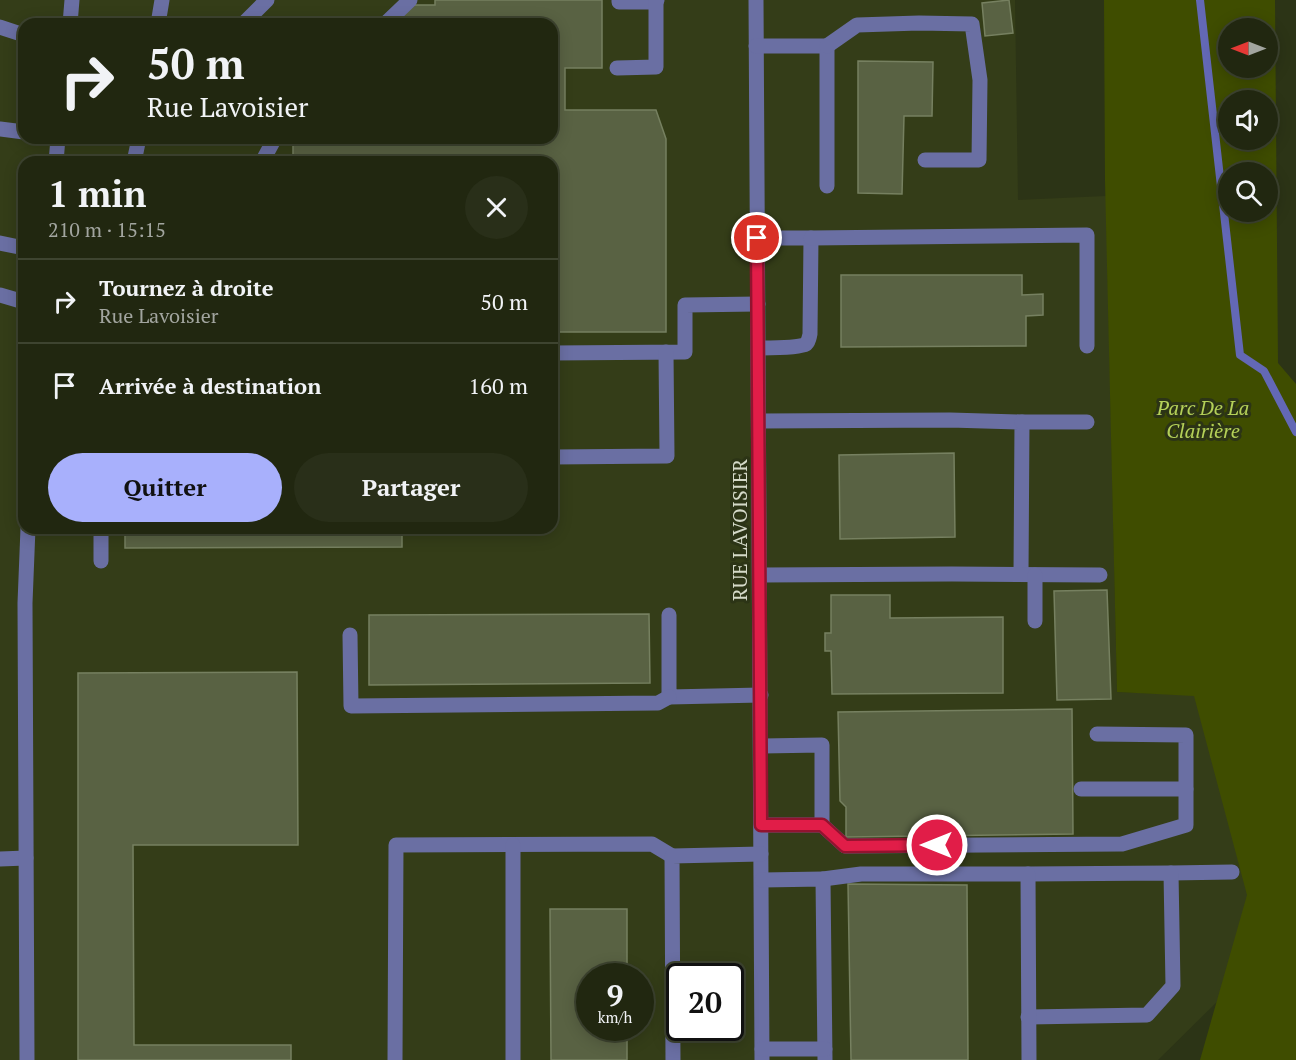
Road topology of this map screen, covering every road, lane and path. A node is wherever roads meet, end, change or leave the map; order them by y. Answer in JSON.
{"nodes":[{"id":1,"x":72,"y":0,"type":"edge"},
{"id":2,"x":162,"y":0,"type":"edge"},
{"id":3,"x":267,"y":0,"type":"edge"},
{"id":4,"x":410,"y":0,"type":"edge"},
{"id":5,"x":618,"y":0,"type":"edge"},
{"id":6,"x":756,"y":0,"type":"edge"},
{"id":7,"x":657,"y":1,"type":"edge"},
{"id":8,"x":70,"y":18,"type":"edge"},
{"id":9,"x":159,"y":18,"type":"edge"},
{"id":10,"x":249,"y":18,"type":"edge"},
{"id":11,"x":391,"y":18,"type":"edge"},
{"id":12,"x":0,"y":27,"type":"edge"},
{"id":13,"x":18,"y":33,"type":"edge"},
{"id":14,"x":756,"y":46,"type":"junction"},
{"id":15,"x":827,"y":46,"type":"junction"},
{"id":16,"x":617,"y":68,"type":"dead end"},
{"id":17,"x":0,"y":129,"type":"edge"},
{"id":18,"x":18,"y":131,"type":"edge"},
{"id":19,"x":925,"y":160,"type":"dead end"},
{"id":20,"x":827,"y":186,"type":"dead end"},
{"id":21,"x":757,"y":238,"type":"junction"},
{"id":22,"x":811,"y":238,"type":"junction"},
{"id":23,"x":0,"y":243,"type":"edge"},
{"id":24,"x":18,"y":247,"type":"edge"},
{"id":25,"x":0,"y":296,"type":"edge"},
{"id":26,"x":18,"y":300,"type":"edge"},
{"id":27,"x":758,"y":304,"type":"junction"},
{"id":28,"x":1087,"y":346,"type":"dead end"},
{"id":29,"x":759,"y":348,"type":"junction"},
{"id":30,"x":666,"y":352,"type":"junction"},
{"id":31,"x":558,"y":353,"type":"edge"},
{"id":32,"x":759,"y":421,"type":"junction"},
{"id":33,"x":1022,"y":422,"type":"junction"},
{"id":34,"x":1087,"y":422,"type":"dead end"},
{"id":35,"x":558,"y":457,"type":"edge"},
{"id":36,"x":28,"y":534,"type":"edge"},
{"id":37,"x":101,"y":534,"type":"edge"},
{"id":38,"x":101,"y":561,"type":"dead end"},
{"id":39,"x":1028,"y":574,"type":"junction"},
{"id":40,"x":760,"y":575,"type":"junction"},
{"id":41,"x":1100,"y":575,"type":"dead end"},
{"id":42,"x":669,"y":615,"type":"dead end"},
{"id":43,"x":1035,"y":621,"type":"dead end"},
{"id":44,"x":350,"y":635,"type":"dead end"},
{"id":45,"x":761,"y":695,"type":"junction"},
{"id":46,"x":669,"y":697,"type":"junction"},
{"id":47,"x":1097,"y":734,"type":"dead end"},
{"id":48,"x":761,"y":746,"type":"junction"},
{"id":49,"x":1081,"y":789,"type":"dead end"},
{"id":50,"x":1186,"y":789,"type":"junction"},
{"id":51,"x":761,"y":825,"type":"junction"},
{"id":52,"x":822,"y":825,"type":"junction"},
{"id":53,"x":513,"y":845,"type":"junction"},
{"id":54,"x":761,"y":854,"type":"junction"},
{"id":55,"x":672,"y":856,"type":"junction"},
{"id":56,"x":26,"y":858,"type":"junction"},
{"id":57,"x":0,"y":859,"type":"edge"},
{"id":58,"x":1232,"y":872,"type":"dead end"},
{"id":59,"x":1171,"y":873,"type":"junction"},
{"id":60,"x":1028,"y":874,"type":"junction"},
{"id":61,"x":824,"y":879,"type":"junction"},
{"id":62,"x":762,"y":880,"type":"junction"},
{"id":63,"x":1029,"y":1017,"type":"junction"},
{"id":64,"x":762,"y":1054,"type":"edge"},
{"id":65,"x":825,"y":1054,"type":"edge"},
{"id":66,"x":27,"y":1060,"type":"edge"},
{"id":67,"x":395,"y":1060,"type":"edge"},
{"id":68,"x":513,"y":1060,"type":"edge"},
{"id":69,"x":673,"y":1060,"type":"edge"},
{"id":70,"x":1029,"y":1060,"type":"edge"}],
"edges":[{"from":1,"to":8,"type":"street"},
{"from":2,"to":9,"type":"street"},
{"from":3,"to":10,"type":"street"},
{"from":4,"to":11,"type":"street"},
{"from":5,"to":7,"type":"street"},
{"from":6,"to":14,"type":"street","name":"RUE LAVOISIER"},
{"from":7,"to":16,"type":"street"},
{"from":12,"to":13,"type":"street"},
{"from":14,"to":15,"type":"street"},
{"from":14,"to":21,"type":"street","name":"RUE LAVOISIER"},
{"from":15,"to":19,"type":"street"},
{"from":15,"to":20,"type":"street"},
{"from":17,"to":18,"type":"street"},
{"from":21,"to":22,"type":"street"},
{"from":21,"to":27,"type":"street","name":"RUE LAVOISIER"},
{"from":22,"to":28,"type":"street"},
{"from":22,"to":29,"type":"street"},
{"from":23,"to":24,"type":"street"},
{"from":25,"to":26,"type":"street"},
{"from":27,"to":29,"type":"street","name":"RUE LAVOISIER"},
{"from":27,"to":30,"type":"street"},
{"from":29,"to":32,"type":"street","name":"RUE LAVOISIER"},
{"from":30,"to":31,"type":"street"},
{"from":30,"to":35,"type":"street"},
{"from":32,"to":33,"type":"street"},
{"from":32,"to":40,"type":"street","name":"RUE LAVOISIER"},
{"from":33,"to":34,"type":"street"},
{"from":33,"to":39,"type":"street"},
{"from":36,"to":56,"type":"street"},
{"from":37,"to":38,"type":"street"},
{"from":39,"to":40,"type":"street"},
{"from":39,"to":41,"type":"street"},
{"from":39,"to":43,"type":"street"},
{"from":40,"to":45,"type":"street","name":"RUE LAVOISIER"},
{"from":42,"to":46,"type":"street"},
{"from":44,"to":46,"type":"street"},
{"from":45,"to":46,"type":"street"},
{"from":45,"to":48,"type":"street","name":"RUE LAVOISIER"},
{"from":47,"to":50,"type":"street"},
{"from":48,"to":51,"type":"street","name":"RUE LAVOISIER"},
{"from":48,"to":52,"type":"street"},
{"from":49,"to":50,"type":"street"},
{"from":50,"to":52,"type":"street"},
{"from":51,"to":52,"type":"street"},
{"from":51,"to":54,"type":"street","name":"RUE LAVOISIER"},
{"from":53,"to":55,"type":"street"},
{"from":53,"to":67,"type":"street"},
{"from":53,"to":68,"type":"street"},
{"from":54,"to":55,"type":"street"},
{"from":54,"to":62,"type":"street","name":"RUE LAVOISIER"},
{"from":55,"to":69,"type":"street"},
{"from":56,"to":57,"type":"street"},
{"from":56,"to":66,"type":"street"},
{"from":58,"to":59,"type":"street"},
{"from":59,"to":60,"type":"street"},
{"from":59,"to":63,"type":"street"},
{"from":60,"to":61,"type":"street"},
{"from":60,"to":63,"type":"street"},
{"from":61,"to":62,"type":"street"},
{"from":61,"to":65,"type":"street"},
{"from":62,"to":64,"type":"street","name":"RUE LAVOISIER"},
{"from":63,"to":70,"type":"street"},
{"from":64,"to":65,"type":"street"}]}
